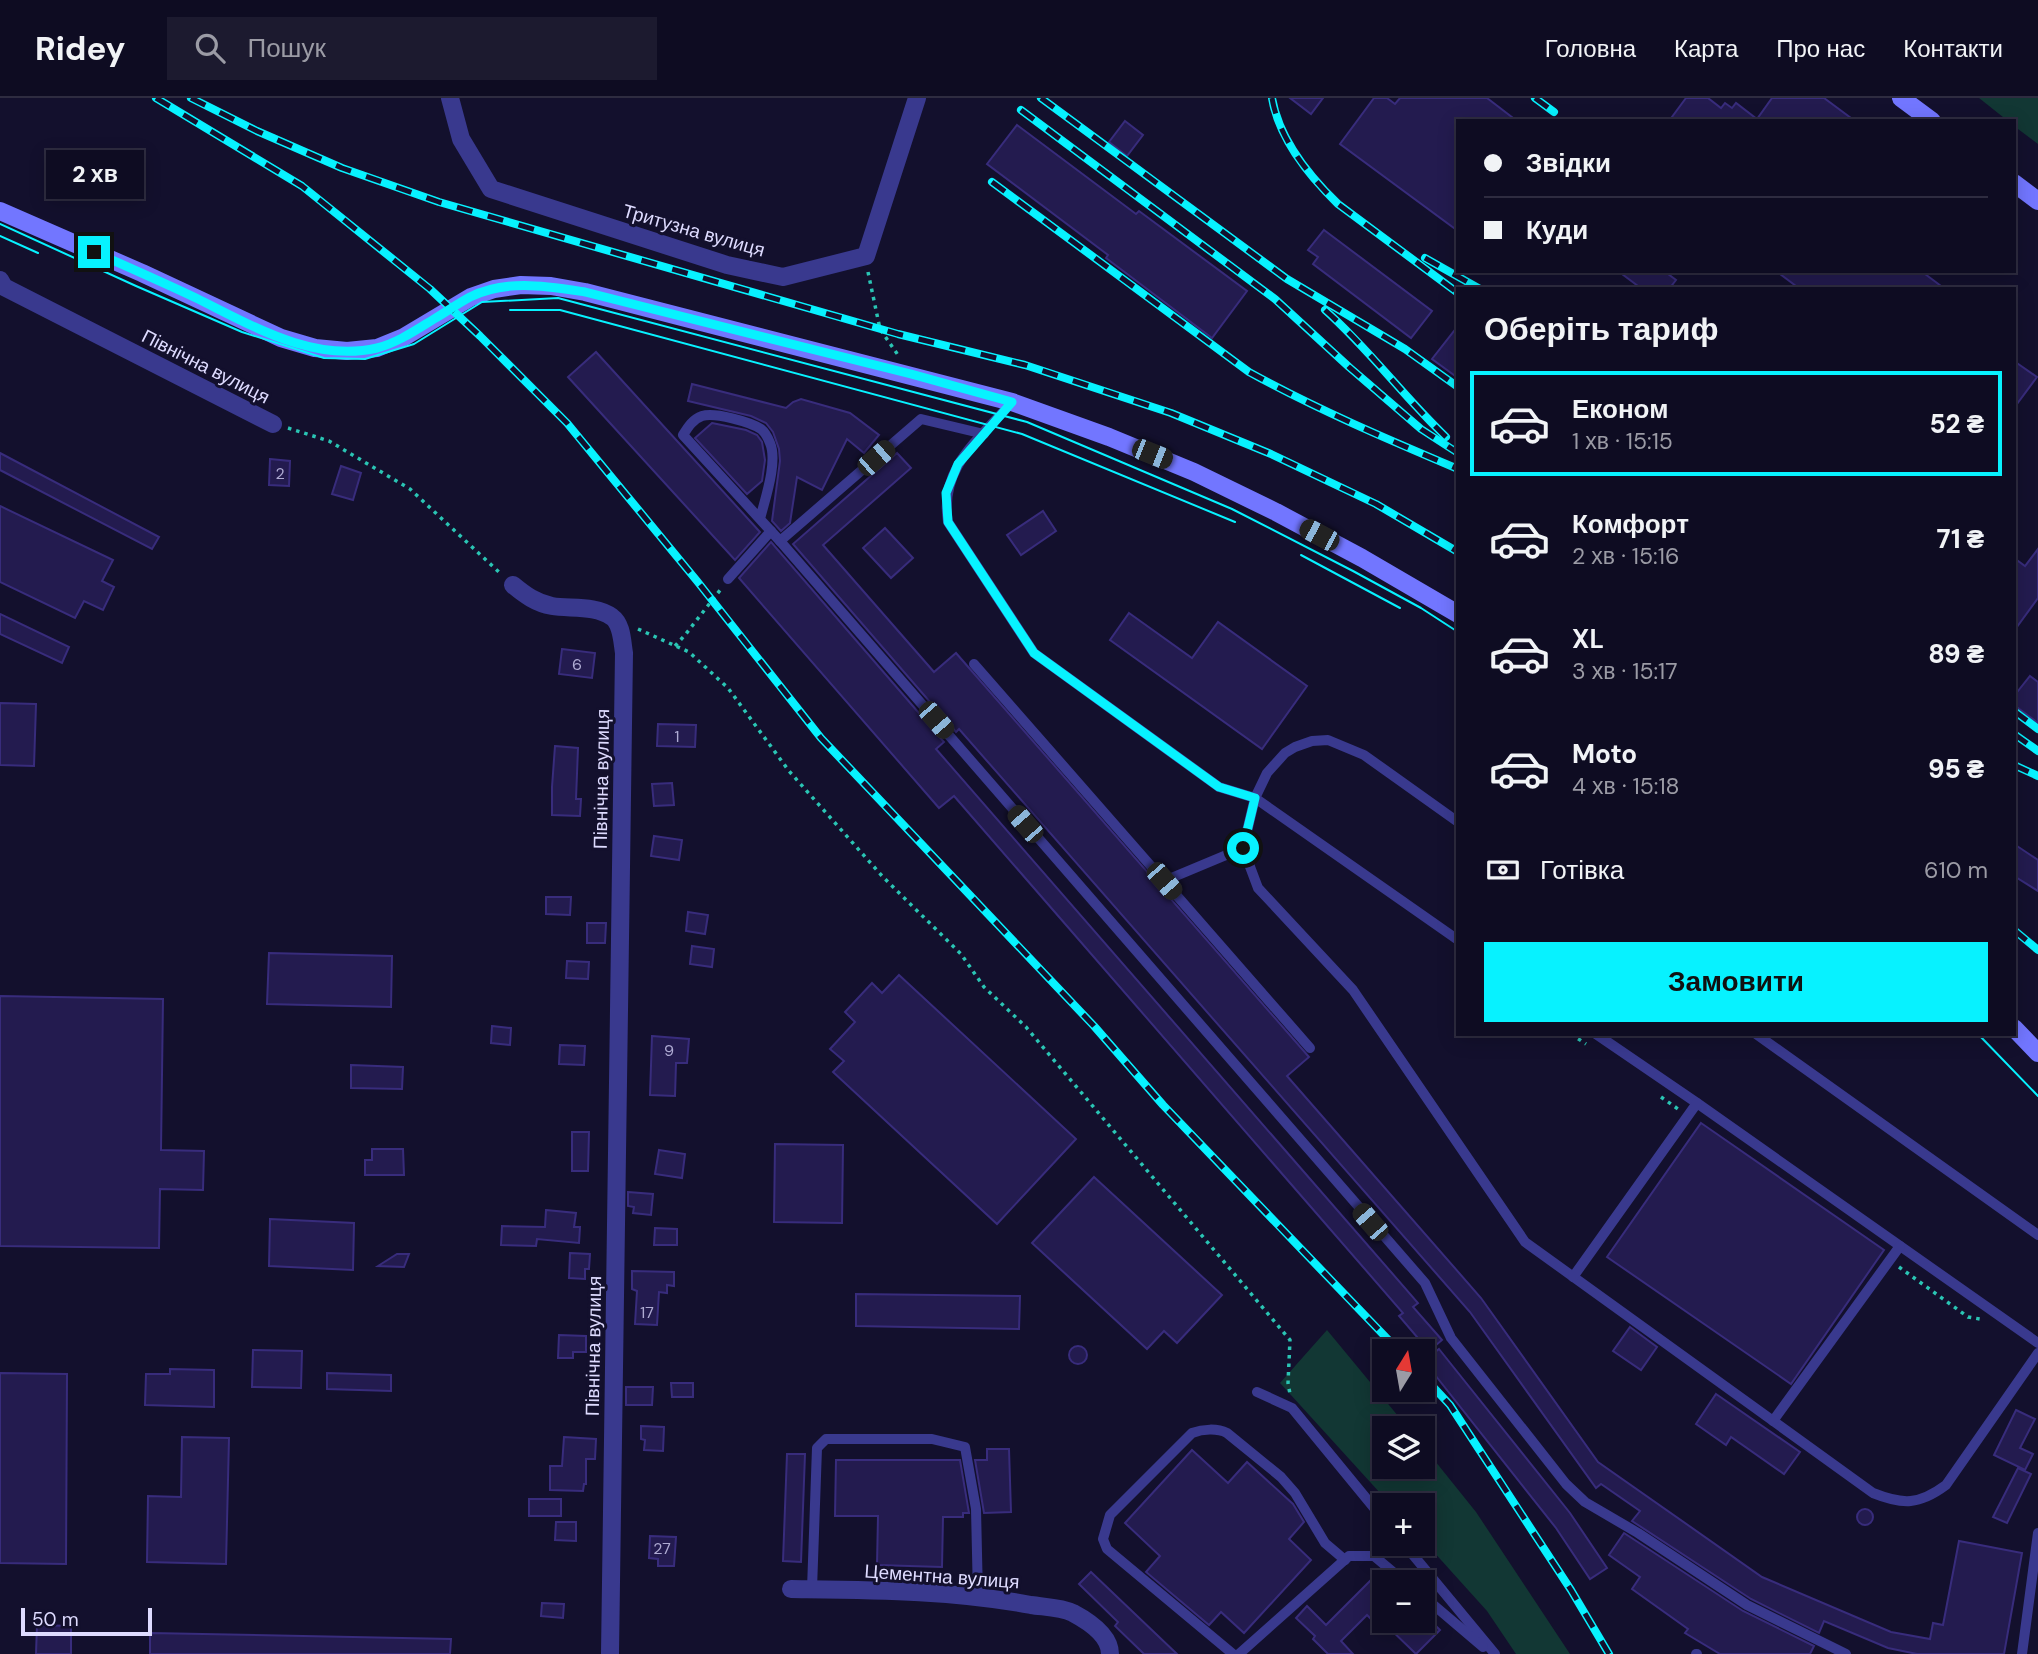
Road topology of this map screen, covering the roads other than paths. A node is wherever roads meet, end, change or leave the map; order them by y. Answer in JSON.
{"nodes":[{"id":1,"x":450,"y":98,"type":"edge"},
{"id":2,"x":917,"y":98,"type":"edge"},
{"id":3,"x":1901,"y":98,"type":"edge"},
{"id":4,"x":1928,"y":119,"type":"edge"},
{"id":5,"x":2016,"y":184,"type":"edge"},
{"id":6,"x":2038,"y":201,"type":"edge"},
{"id":7,"x":0,"y":211,"type":"edge"},
{"id":8,"x":0,"y":280,"type":"edge"},
{"id":9,"x":1012,"y":402,"type":"junction"},
{"id":10,"x":273,"y":424,"type":"road end"},
{"id":11,"x":984,"y":434,"type":"junction"},
{"id":12,"x":761,"y":519,"type":"junction"},
{"id":13,"x":771,"y":531,"type":"junction"},
{"id":14,"x":780,"y":541,"type":"junction"},
{"id":15,"x":728,"y":579,"type":"road end"},
{"id":16,"x":513,"y":585,"type":"road end"},
{"id":17,"x":1456,"y":613,"type":"edge"},
{"id":18,"x":974,"y":664,"type":"dead end"},
{"id":19,"x":1255,"y":798,"type":"junction"},
{"id":20,"x":1456,"y":821,"type":"edge"},
{"id":21,"x":1243,"y":848,"type":"junction"},
{"id":22,"x":1164,"y":881,"type":"junction"},
{"id":23,"x":1456,"y":939,"type":"edge"},
{"id":24,"x":2016,"y":1030,"type":"edge"},
{"id":25,"x":1599,"y":1036,"type":"edge"},
{"id":26,"x":1759,"y":1036,"type":"edge"},
{"id":27,"x":1310,"y":1048,"type":"dead end"},
{"id":28,"x":2038,"y":1053,"type":"edge"},
{"id":29,"x":1697,"y":1103,"type":"junction"},
{"id":30,"x":2038,"y":1236,"type":"edge"},
{"id":31,"x":1900,"y":1245,"type":"junction"},
{"id":32,"x":1573,"y":1276,"type":"junction"},
{"id":33,"x":2038,"y":1343,"type":"edge"},
{"id":34,"x":2038,"y":1353,"type":"edge"},
{"id":35,"x":1257,"y":1392,"type":"dead end"},
{"id":36,"x":1773,"y":1421,"type":"junction"},
{"id":37,"x":1372,"y":1505,"type":"edge"},
{"id":38,"x":2038,"y":1533,"type":"edge"},
{"id":39,"x":1414,"y":1556,"type":"edge"},
{"id":40,"x":1345,"y":1560,"type":"junction"},
{"id":41,"x":1391,"y":1570,"type":"edge"},
{"id":42,"x":791,"y":1589,"type":"dead end"},
{"id":43,"x":812,"y":1589,"type":"junction"},
{"id":44,"x":978,"y":1597,"type":"junction"},
{"id":45,"x":1435,"y":1606,"type":"edge"},
{"id":46,"x":1113,"y":1651,"type":"edge"},
{"id":47,"x":610,"y":1654,"type":"edge"},
{"id":48,"x":1233,"y":1654,"type":"edge"},
{"id":49,"x":1239,"y":1654,"type":"edge"},
{"id":50,"x":1494,"y":1654,"type":"edge"},
{"id":51,"x":1846,"y":1654,"type":"edge"},
{"id":52,"x":2022,"y":1654,"type":"edge"}],
"edges":[{"from":1,"to":2,"type":"street","name":"Тритузна вулиця"},
{"from":3,"to":4,"type":"main road"},
{"from":5,"to":6,"type":"main road"},
{"from":7,"to":9,"type":"main road"},
{"from":8,"to":10,"type":"street","name":"Північна вулиця"},
{"from":9,"to":11,"type":"lane"},
{"from":9,"to":17,"type":"main road"},
{"from":11,"to":14,"type":"lane"},
{"from":11,"to":19,"type":"lane"},
{"from":12,"to":12,"type":"lane"},
{"from":12,"to":13,"type":"lane"},
{"from":13,"to":14,"type":"lane"},
{"from":13,"to":15,"type":"lane"},
{"from":14,"to":51,"type":"lane"},
{"from":16,"to":47,"type":"street","name":"Північна вулиця"},
{"from":18,"to":22,"type":"lane"},
{"from":19,"to":20,"type":"lane"},
{"from":19,"to":21,"type":"lane"},
{"from":19,"to":23,"type":"lane"},
{"from":21,"to":22,"type":"lane"},
{"from":21,"to":32,"type":"lane"},
{"from":22,"to":27,"type":"lane"},
{"from":24,"to":28,"type":"main road"},
{"from":25,"to":29,"type":"lane"},
{"from":26,"to":30,"type":"lane"},
{"from":29,"to":31,"type":"lane"},
{"from":29,"to":32,"type":"lane"},
{"from":31,"to":33,"type":"lane"},
{"from":31,"to":36,"type":"lane"},
{"from":32,"to":36,"type":"lane"},
{"from":34,"to":36,"type":"lane"},
{"from":35,"to":37,"type":"lane"},
{"from":38,"to":52,"type":"lane"},
{"from":39,"to":50,"type":"lane"},
{"from":40,"to":41,"type":"lane"},
{"from":40,"to":48,"type":"lane"},
{"from":40,"to":49,"type":"lane"},
{"from":42,"to":43,"type":"street","name":"Цементна вулиця"},
{"from":43,"to":44,"type":"street","name":"Цементна вулиця"},
{"from":43,"to":44,"type":"lane"},
{"from":44,"to":46,"type":"street","name":"Цементна вулиця"},
{"from":45,"to":50,"type":"lane"}]}
